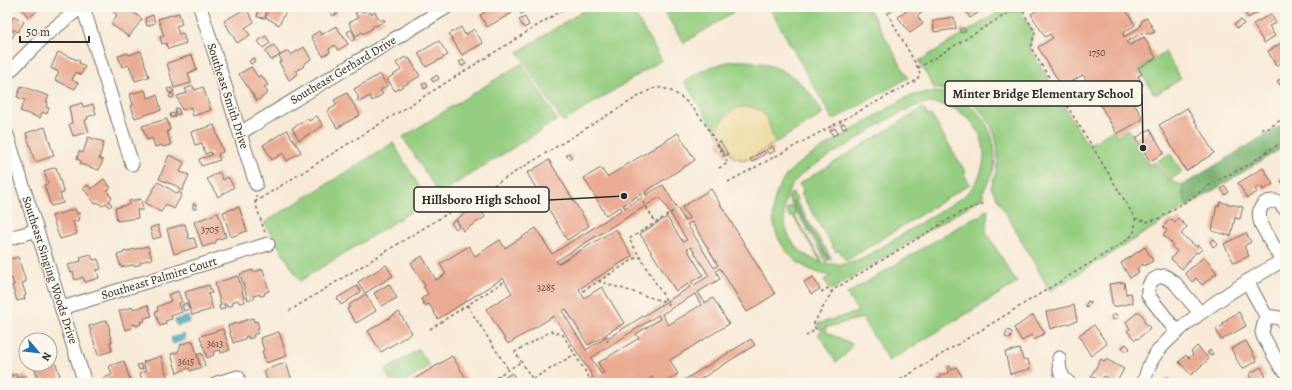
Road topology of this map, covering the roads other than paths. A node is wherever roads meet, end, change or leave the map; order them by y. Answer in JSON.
{"nodes":[{"id":1,"x":82,"y":7,"type":"edge"},
{"id":2,"x":447,"y":7,"type":"edge"},
{"id":3,"x":202,"y":8,"type":"edge"},
{"id":4,"x":7,"y":74,"type":"edge"},
{"id":5,"x":240,"y":133,"type":"junction"},
{"id":6,"x":7,"y":135,"type":"edge"},
{"id":7,"x":132,"y":164,"type":"dead end"},
{"id":8,"x":256,"y":184,"type":"dead end"},
{"id":9,"x":1285,"y":209,"type":"edge"},
{"id":10,"x":36,"y":230,"type":"junction"},
{"id":11,"x":7,"y":239,"type":"edge"},
{"id":12,"x":262,"y":246,"type":"road end"},
{"id":13,"x":1283,"y":260,"type":"edge"},
{"id":14,"x":1247,"y":281,"type":"junction"},
{"id":15,"x":62,"y":308,"type":"junction"},
{"id":16,"x":1200,"y":313,"type":"junction"},
{"id":17,"x":1266,"y":316,"type":"junction"},
{"id":18,"x":1285,"y":324,"type":"edge"},
{"id":19,"x":1177,"y":332,"type":"junction"},
{"id":20,"x":1059,"y":358,"type":"dead end"},
{"id":21,"x":1285,"y":371,"type":"edge"},
{"id":22,"x":238,"y":377,"type":"dead end"},
{"id":23,"x":85,"y":383,"type":"edge"},
{"id":24,"x":217,"y":383,"type":"edge"},
{"id":25,"x":1068,"y":383,"type":"edge"},
{"id":26,"x":1144,"y":383,"type":"edge"}],
"edges":[{"from":1,"to":4,"type":"street"},
{"from":1,"to":7,"type":"street"},
{"from":2,"to":5,"type":"street","name":"Southeast Gerhard Drive"},
{"from":3,"to":5,"type":"street","name":"Southeast Smith Drive"},
{"from":5,"to":8,"type":"street","name":"Southeast Smith Drive"},
{"from":6,"to":10,"type":"street","name":"Southeast Singing Woods Drive"},
{"from":9,"to":13,"type":"street"},
{"from":10,"to":11,"type":"street"},
{"from":10,"to":15,"type":"street","name":"Southeast Singing Woods Drive"},
{"from":12,"to":15,"type":"street","name":"Southeast Palmire Court"},
{"from":13,"to":14,"type":"street"},
{"from":14,"to":16,"type":"street"},
{"from":14,"to":17,"type":"street"},
{"from":15,"to":23,"type":"street","name":"Southeast Singing Woods Drive"},
{"from":16,"to":19,"type":"street"},
{"from":16,"to":19,"type":"street"},
{"from":17,"to":18,"type":"street"},
{"from":17,"to":21,"type":"street"},
{"from":19,"to":26,"type":"street"},
{"from":20,"to":25,"type":"street"},
{"from":22,"to":24,"type":"street"}]}
